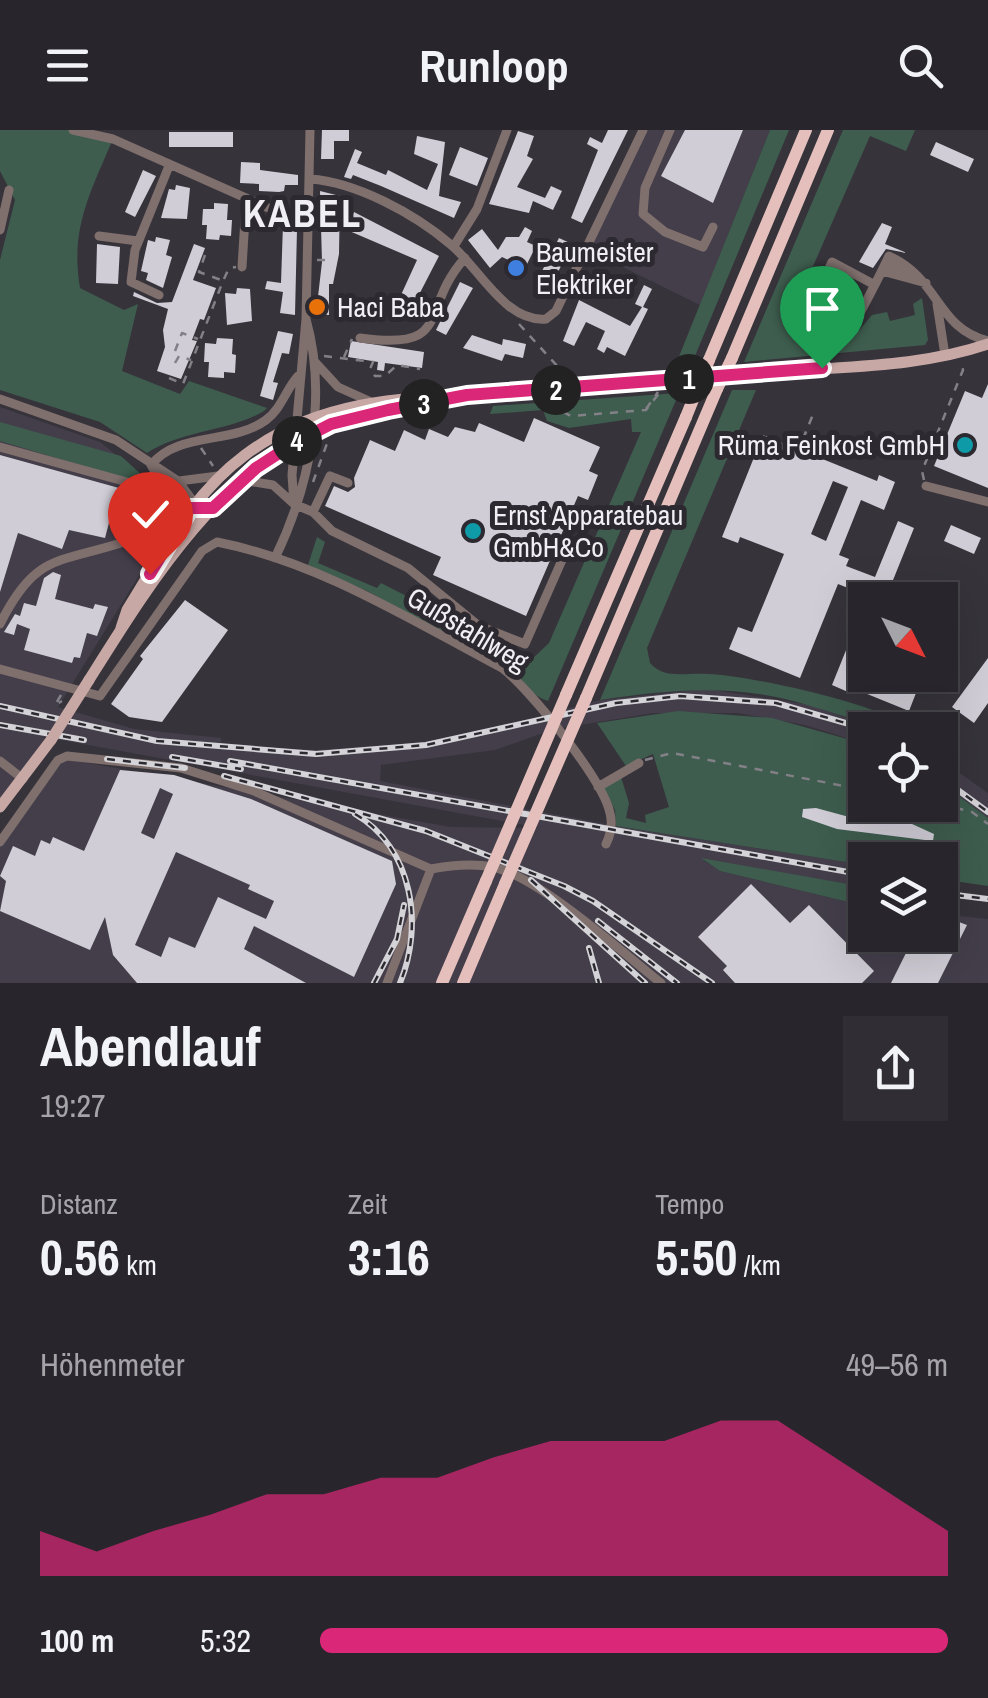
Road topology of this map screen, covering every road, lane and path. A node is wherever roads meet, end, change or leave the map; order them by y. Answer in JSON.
{"nodes":[{"id":1,"x":73,"y":130,"type":"edge"},
{"id":2,"x":310,"y":130,"type":"edge"},
{"id":3,"x":507,"y":130,"type":"edge"},
{"id":4,"x":643,"y":130,"type":"edge"},
{"id":5,"x":670,"y":130,"type":"edge"},
{"id":6,"x":806,"y":130,"type":"edge"},
{"id":7,"x":828,"y":130,"type":"edge"},
{"id":8,"x":169,"y":166,"type":"junction"},
{"id":9,"x":310,"y":178,"type":"junction"},
{"id":10,"x":9,"y":190,"type":"dead end"},
{"id":11,"x":246,"y":202,"type":"junction"},
{"id":12,"x":309,"y":226,"type":"junction"},
{"id":13,"x":713,"y":227,"type":"dead end"},
{"id":14,"x":0,"y":230,"type":"edge"},
{"id":15,"x":99,"y":236,"type":"dead end"},
{"id":16,"x":138,"y":241,"type":"junction"},
{"id":17,"x":454,"y":246,"type":"junction"},
{"id":18,"x":205,"y":256,"type":"dead end"},
{"id":19,"x":465,"y":258,"type":"junction"},
{"id":20,"x":317,"y":260,"type":"dead end"},
{"id":21,"x":326,"y":260,"type":"dead end"},
{"id":22,"x":242,"y":266,"type":"joint"},
{"id":23,"x":884,"y":267,"type":"junction"},
{"id":24,"x":222,"y":281,"type":"junction"},
{"id":25,"x":928,"y":283,"type":"junction"},
{"id":26,"x":874,"y":286,"type":"junction"},
{"id":27,"x":160,"y":294,"type":"dead end"},
{"id":28,"x":937,"y":301,"type":"junction"},
{"id":29,"x":519,"y":312,"type":"junction"},
{"id":30,"x":306,"y":319,"type":"junction"},
{"id":31,"x":356,"y":338,"type":"joint"},
{"id":32,"x":200,"y":340,"type":"junction"},
{"id":33,"x":988,"y":342,"type":"edge"},
{"id":34,"x":176,"y":351,"type":"junction"},
{"id":35,"x":952,"y":354,"type":"junction"},
{"id":36,"x":319,"y":358,"type":"junction"},
{"id":37,"x":344,"y":358,"type":"junction"},
{"id":38,"x":192,"y":360,"type":"junction"},
{"id":39,"x":175,"y":364,"type":"dead end"},
{"id":40,"x":420,"y":368,"type":"dead end"},
{"id":41,"x":299,"y":375,"type":"junction"},
{"id":42,"x":169,"y":378,"type":"dead end"},
{"id":43,"x":662,"y":386,"type":"junction"},
{"id":44,"x":467,"y":395,"type":"junction"},
{"id":45,"x":0,"y":398,"type":"edge"},
{"id":46,"x":369,"y":401,"type":"junction"},
{"id":47,"x":814,"y":412,"type":"dead end"},
{"id":48,"x":315,"y":416,"type":"junction"},
{"id":49,"x":298,"y":422,"type":"junction"},
{"id":50,"x":333,"y":432,"type":"dead end"},
{"id":51,"x":312,"y":433,"type":"junction"},
{"id":52,"x":803,"y":439,"type":"dead end"},
{"id":53,"x":296,"y":442,"type":"junction"},
{"id":54,"x":0,"y":447,"type":"edge"},
{"id":55,"x":202,"y":454,"type":"dead end"},
{"id":56,"x":151,"y":465,"type":"junction"},
{"id":57,"x":217,"y":472,"type":"junction"},
{"id":58,"x":241,"y":480,"type":"junction"},
{"id":59,"x":178,"y":481,"type":"junction"},
{"id":60,"x":348,"y":483,"type":"dead end"},
{"id":61,"x":926,"y":486,"type":"joint"},
{"id":62,"x":311,"y":488,"type":"dead end"},
{"id":63,"x":988,"y":502,"type":"edge"},
{"id":64,"x":294,"y":504,"type":"junction"},
{"id":65,"x":194,"y":505,"type":"junction"},
{"id":66,"x":213,"y":508,"type":"junction"},
{"id":67,"x":313,"y":512,"type":"junction"},
{"id":68,"x":179,"y":548,"type":"junction"},
{"id":69,"x":566,"y":551,"type":"dead end"},
{"id":70,"x":275,"y":558,"type":"junction"},
{"id":71,"x":0,"y":624,"type":"edge"},
{"id":72,"x":121,"y":628,"type":"junction"},
{"id":73,"x":0,"y":669,"type":"edge"},
{"id":74,"x":58,"y":700,"type":"dead end"},
{"id":75,"x":57,"y":707,"type":"dead end"},
{"id":76,"x":0,"y":761,"type":"edge"},
{"id":77,"x":639,"y":763,"type":"joint"},
{"id":78,"x":23,"y":779,"type":"junction"},
{"id":79,"x":598,"y":787,"type":"junction"},
{"id":80,"x":848,"y":787,"type":"edge"},
{"id":81,"x":0,"y":808,"type":"edge"},
{"id":82,"x":958,"y":808,"type":"edge"},
{"id":83,"x":988,"y":824,"type":"edge"},
{"id":84,"x":0,"y":842,"type":"edge"},
{"id":85,"x":606,"y":844,"type":"dead end"},
{"id":86,"x":430,"y":869,"type":"junction"},
{"id":87,"x":387,"y":983,"type":"edge"},
{"id":88,"x":442,"y":983,"type":"edge"},
{"id":89,"x":463,"y":983,"type":"edge"},
{"id":90,"x":661,"y":983,"type":"edge"}],
"edges":[{"from":1,"to":8,"type":"street"},
{"from":2,"to":9,"type":"street"},
{"from":3,"to":17,"type":"street"},
{"from":4,"to":29,"type":"street"},
{"from":5,"to":13,"type":"street"},
{"from":6,"to":88,"type":"highway","bridge":true},
{"from":7,"to":89,"type":"highway","bridge":true},
{"from":8,"to":11,"type":"street"},
{"from":8,"to":16,"type":"street"},
{"from":9,"to":12,"type":"street"},
{"from":9,"to":17,"type":"street"},
{"from":10,"to":14,"type":"street"},
{"from":11,"to":12,"type":"street"},
{"from":11,"to":22,"type":"street"},
{"from":12,"to":30,"type":"street"},
{"from":15,"to":16,"type":"street"},
{"from":16,"to":27,"type":"street"},
{"from":17,"to":19,"type":"street"},
{"from":18,"to":24,"type":"path"},
{"from":19,"to":29,"type":"street"},
{"from":19,"to":31,"type":"street"},
{"from":20,"to":21,"type":"path"},
{"from":22,"to":24,"type":"path"},
{"from":23,"to":25,"type":"street"},
{"from":23,"to":25,"type":"street"},
{"from":23,"to":26,"type":"street"},
{"from":24,"to":32,"type":"path"},
{"from":25,"to":28,"type":"street"},
{"from":26,"to":26,"type":"street"},
{"from":28,"to":33,"type":"street"},
{"from":28,"to":35,"type":"street"},
{"from":29,"to":43,"type":"path","bridge":true},
{"from":30,"to":36,"type":"street"},
{"from":30,"to":41,"type":"street"},
{"from":31,"to":37,"type":"path"},
{"from":32,"to":34,"type":"path"},
{"from":32,"to":38,"type":"path"},
{"from":33,"to":35,"type":"main road"},
{"from":34,"to":38,"type":"path"},
{"from":34,"to":39,"type":"path"},
{"from":35,"to":43,"type":"main road"},
{"from":35,"to":61,"type":"path"},
{"from":36,"to":37,"type":"path"},
{"from":36,"to":46,"type":"street"},
{"from":36,"to":48,"type":"street"},
{"from":37,"to":40,"type":"path"},
{"from":38,"to":42,"type":"path"},
{"from":41,"to":49,"type":"street"},
{"from":41,"to":56,"type":"street"},
{"from":43,"to":44,"type":"main road"},
{"from":44,"to":46,"type":"main road"},
{"from":44,"to":51,"type":"main road"},
{"from":45,"to":56,"type":"street"},
{"from":46,"to":48,"type":"main road"},
{"from":47,"to":52,"type":"path"},
{"from":48,"to":49,"type":"main road"},
{"from":48,"to":51,"type":"street"},
{"from":49,"to":53,"type":"street"},
{"from":49,"to":57,"type":"main road"},
{"from":50,"to":62,"type":"path"},
{"from":51,"to":53,"type":"main road"},
{"from":51,"to":64,"type":"street"},
{"from":53,"to":58,"type":"main road"},
{"from":53,"to":64,"type":"street"},
{"from":54,"to":71,"type":"street"},
{"from":55,"to":57,"type":"path"},
{"from":56,"to":59,"type":"street"},
{"from":56,"to":65,"type":"street"},
{"from":57,"to":59,"type":"street"},
{"from":57,"to":65,"type":"main road"},
{"from":58,"to":64,"type":"street"},
{"from":58,"to":66,"type":"main road"},
{"from":59,"to":65,"type":"street"},
{"from":60,"to":67,"type":"street"},
{"from":61,"to":63,"type":"street"},
{"from":64,"to":67,"type":"street"},
{"from":64,"to":70,"type":"street"},
{"from":65,"to":66,"type":"street"},
{"from":65,"to":68,"type":"street"},
{"from":65,"to":72,"type":"main road"},
{"from":66,"to":68,"type":"main road"},
{"from":67,"to":69,"type":"street"},
{"from":68,"to":72,"type":"main road"},
{"from":70,"to":73,"type":"street","name":"Gußstahlweg"},
{"from":70,"to":79,"type":"street","name":"Gußstahlweg"},
{"from":72,"to":78,"type":"main road","bridge":true},
{"from":74,"to":75,"type":"path"},
{"from":76,"to":78,"type":"street"},
{"from":77,"to":79,"type":"street"},
{"from":77,"to":80,"type":"path"},
{"from":78,"to":81,"type":"main road"},
{"from":79,"to":85,"type":"street","name":"Gußstahlweg"},
{"from":82,"to":83,"type":"path"},
{"from":84,"to":86,"type":"street"},
{"from":86,"to":87,"type":"street"},
{"from":86,"to":90,"type":"street"}]}
